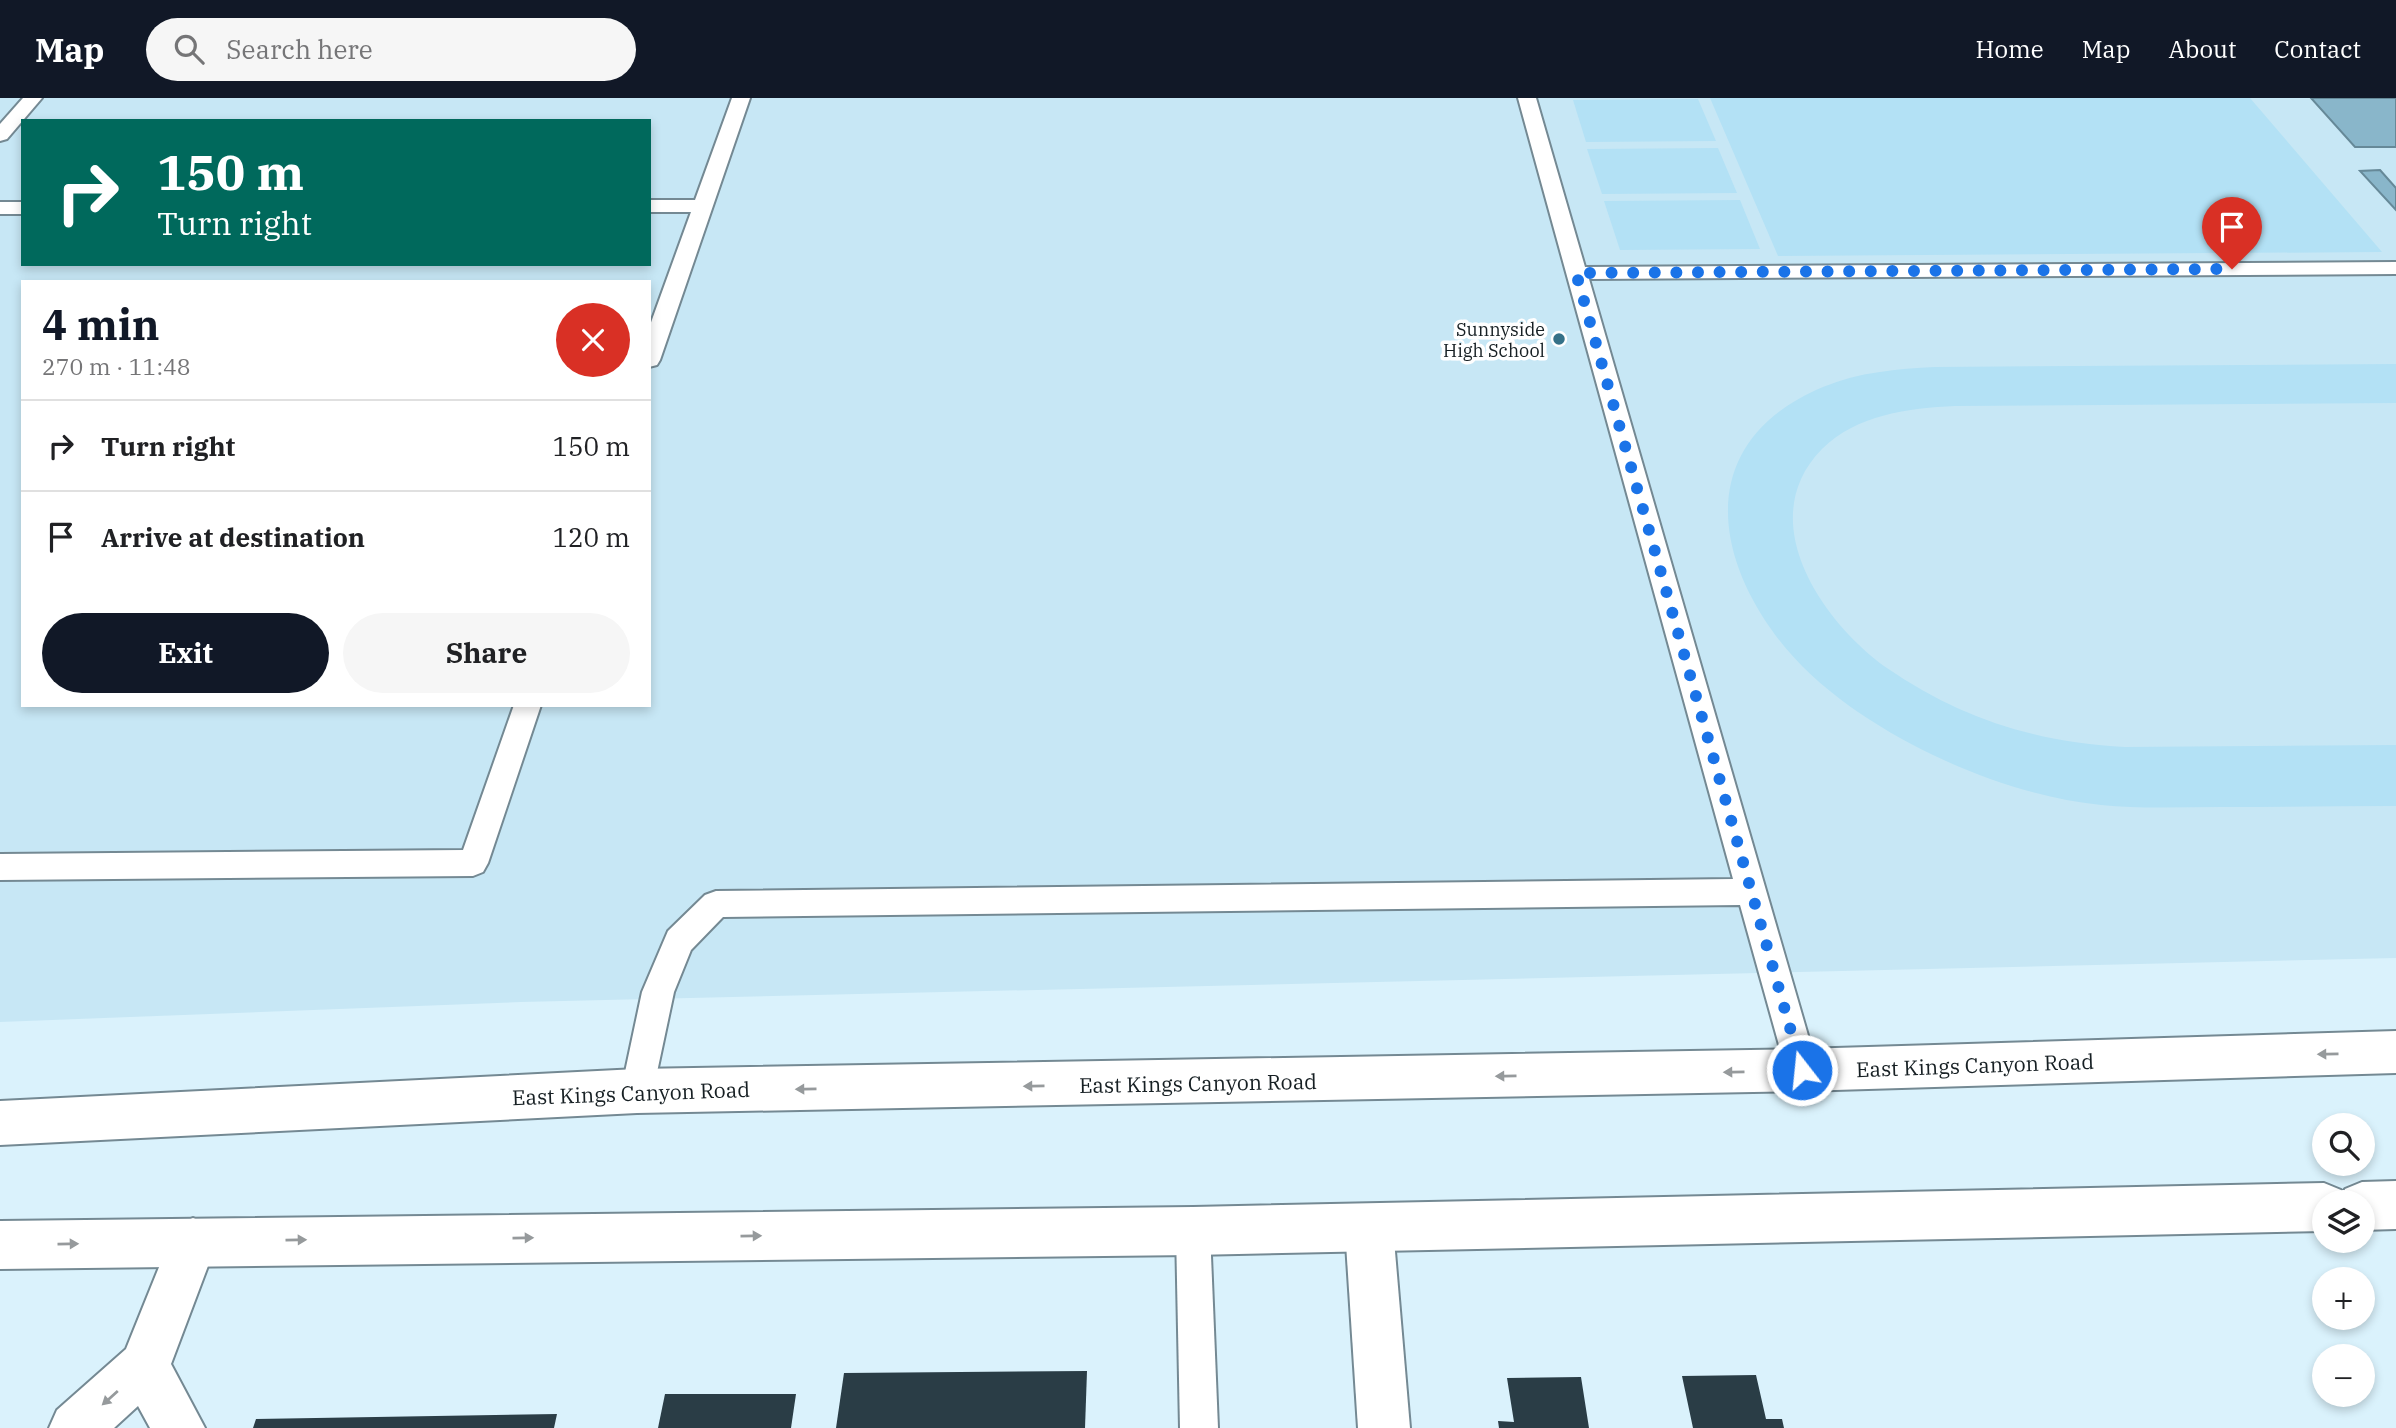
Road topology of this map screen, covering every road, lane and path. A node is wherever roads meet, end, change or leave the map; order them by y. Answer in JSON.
{"nodes":[{"id":1,"x":33,"y":98,"type":"edge"},
{"id":2,"x":741,"y":98,"type":"edge"},
{"id":3,"x":1527,"y":98,"type":"edge"},
{"id":4,"x":0,"y":135,"type":"edge"},
{"id":5,"x":651,"y":206,"type":"edge"},
{"id":6,"x":703,"y":206,"type":"junction"},
{"id":7,"x":0,"y":208,"type":"edge"},
{"id":8,"x":21,"y":208,"type":"edge"},
{"id":9,"x":2396,"y":268,"type":"edge"},
{"id":10,"x":1576,"y":273,"type":"junction"},
{"id":11,"x":651,"y":354,"type":"edge"},
{"id":12,"x":527,"y":707,"type":"edge"},
{"id":13,"x":0,"y":867,"type":"edge"},
{"id":14,"x":1752,"y":892,"type":"junction"},
{"id":15,"x":2396,"y":1052,"type":"edge"},
{"id":16,"x":1802,"y":1070,"type":"junction"},
{"id":17,"x":637,"y":1091,"type":"junction"},
{"id":18,"x":0,"y":1123,"type":"edge"},
{"id":19,"x":2396,"y":1205,"type":"edge"},
{"id":20,"x":2375,"y":1206,"type":"edge"},
{"id":21,"x":2312,"y":1207,"type":"edge"},
{"id":22,"x":1369,"y":1228,"type":"junction"},
{"id":23,"x":1193,"y":1231,"type":"junction"},
{"id":24,"x":193,"y":1241,"type":"junction"},
{"id":25,"x":0,"y":1245,"type":"edge"},
{"id":26,"x":144,"y":1367,"type":"junction"},
{"id":27,"x":75,"y":1428,"type":"edge"},
{"id":28,"x":179,"y":1428,"type":"edge"},
{"id":29,"x":1199,"y":1428,"type":"edge"},
{"id":30,"x":1384,"y":1428,"type":"edge"}],
"edges":[{"from":1,"to":4,"type":"lane"},
{"from":2,"to":6,"type":"lane"},
{"from":3,"to":10,"type":"lane"},
{"from":5,"to":6,"type":"lane"},
{"from":6,"to":11,"type":"lane"},
{"from":7,"to":8,"type":"lane"},
{"from":9,"to":10,"type":"lane"},
{"from":10,"to":14,"type":"lane"},
{"from":12,"to":13,"type":"lane"},
{"from":14,"to":16,"type":"lane"},
{"from":14,"to":17,"type":"lane"},
{"from":15,"to":16,"type":"main road","name":"East Kings Canyon Road","one_way":true},
{"from":16,"to":17,"type":"main road","name":"East Kings Canyon Road","one_way":true},
{"from":17,"to":18,"type":"main road","name":"East Kings Canyon Road"},
{"from":19,"to":20,"type":"main road"},
{"from":21,"to":22,"type":"main road"},
{"from":22,"to":23,"type":"main road"},
{"from":22,"to":30,"type":"main road"},
{"from":24,"to":23,"type":"main road","one_way":true},
{"from":23,"to":29,"type":"lane"},
{"from":25,"to":24,"type":"main road","one_way":true},
{"from":24,"to":26,"type":"main road"},
{"from":26,"to":27,"type":"main road","one_way":true},
{"from":26,"to":28,"type":"main road"}]}
